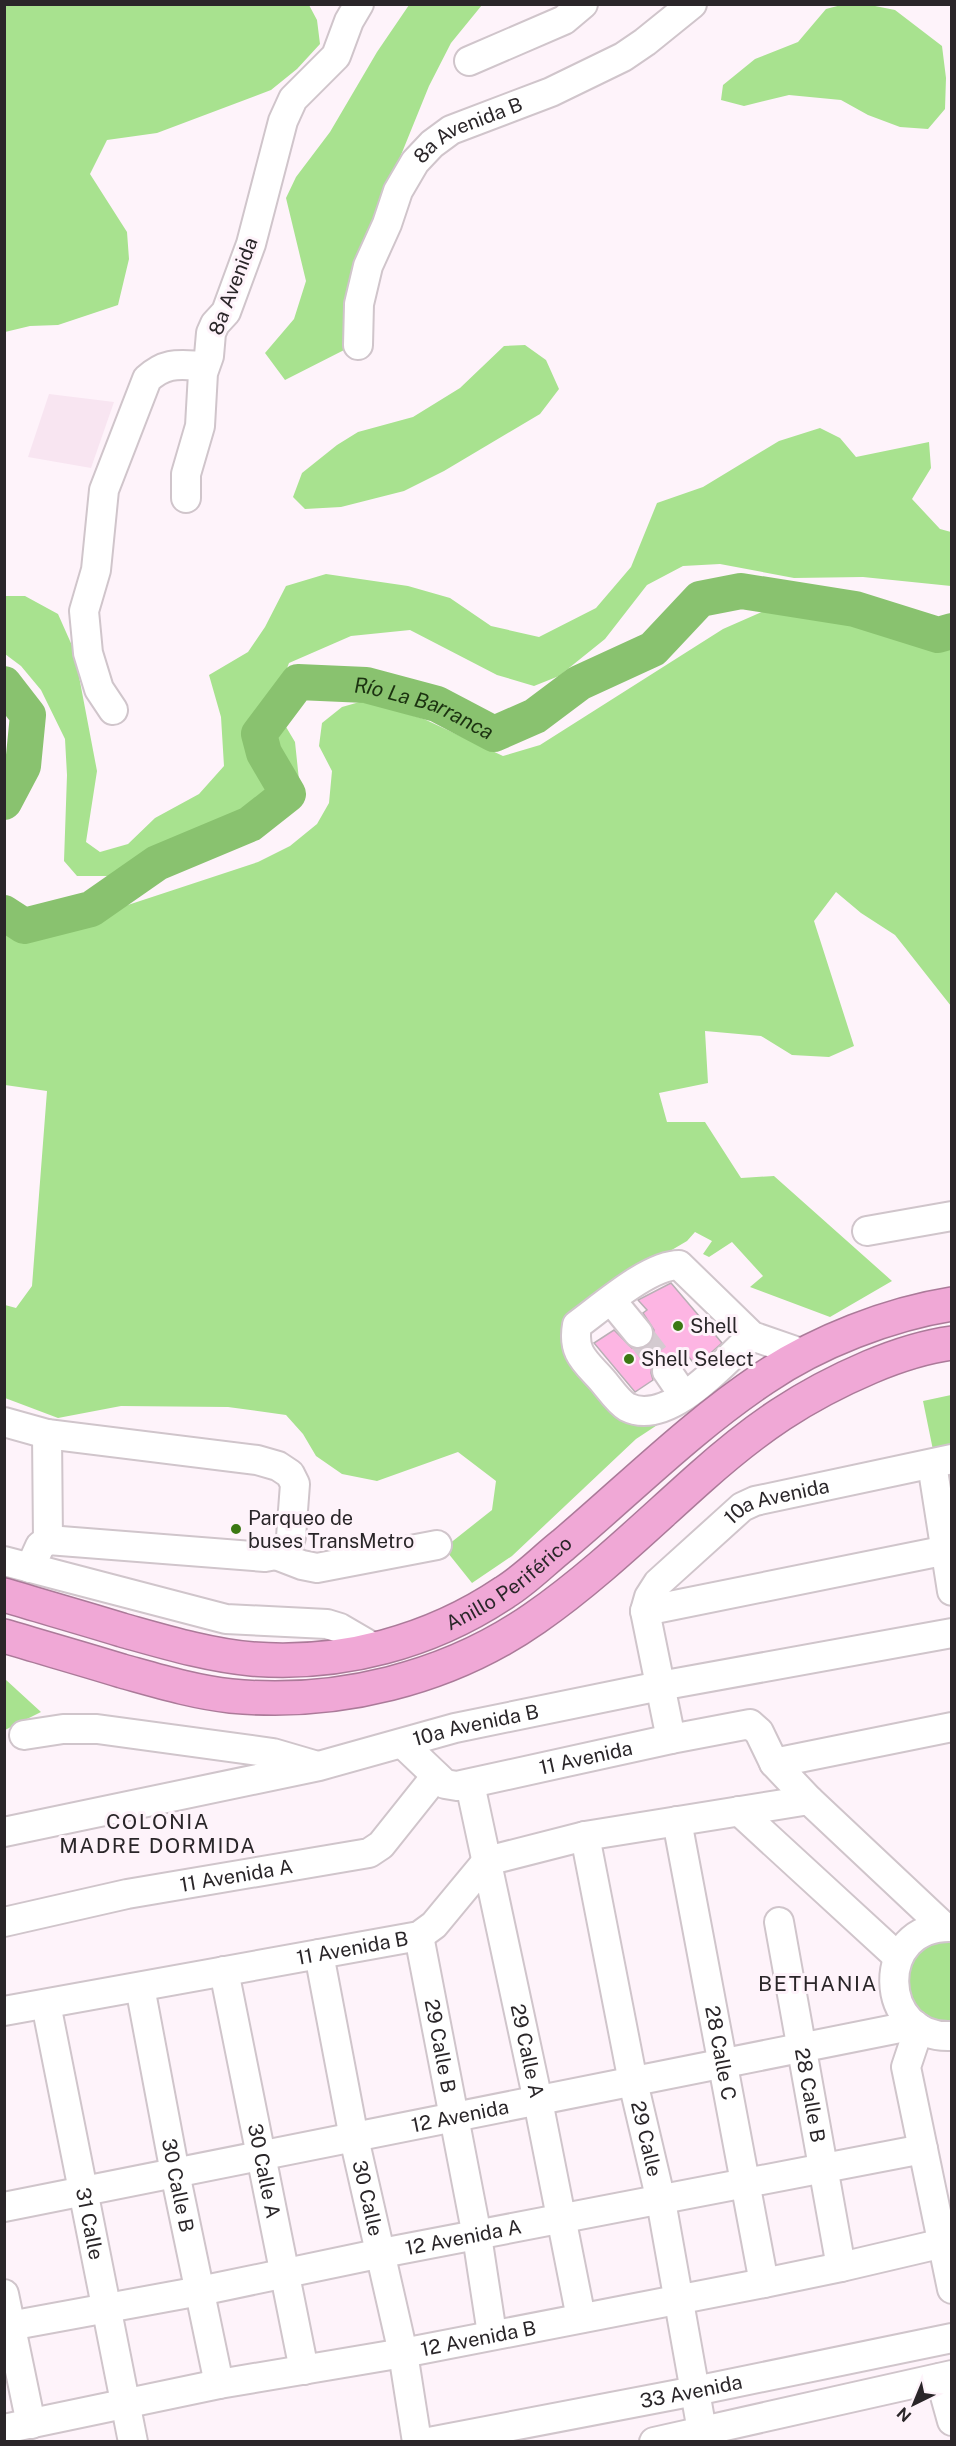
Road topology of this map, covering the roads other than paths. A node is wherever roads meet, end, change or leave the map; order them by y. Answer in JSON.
{"nodes":[{"id":1,"x":359,"y":4,"type":"edge"},
{"id":2,"x":583,"y":4,"type":"edge"},
{"id":3,"x":692,"y":4,"type":"edge"},
{"id":4,"x":469,"y":61,"type":"dead end"},
{"id":5,"x":357,"y":345,"type":"dead end"},
{"id":6,"x":204,"y":366,"type":"junction"},
{"id":7,"x":186,"y":498,"type":"dead end"},
{"id":8,"x":113,"y":710,"type":"dead end"},
{"id":9,"x":951,"y":1216,"type":"edge"},
{"id":10,"x":867,"y":1231,"type":"dead end"},
{"id":11,"x":611,"y":1300,"type":"junction"},
{"id":12,"x":951,"y":1304,"type":"edge"},
{"id":13,"x":638,"y":1334,"type":"tunnel mouth"},
{"id":14,"x":752,"y":1336,"type":"junction"},
{"id":15,"x":951,"y":1343,"type":"edge"},
{"id":16,"x":804,"y":1354,"type":"junction"},
{"id":17,"x":666,"y":1371,"type":"tunnel mouth"},
{"id":18,"x":687,"y":1395,"type":"junction"},
{"id":19,"x":4,"y":1422,"type":"edge"},
{"id":20,"x":696,"y":1430,"type":"junction"},
{"id":21,"x":47,"y":1434,"type":"junction"},
{"id":22,"x":942,"y":1461,"type":"edge"},
{"id":23,"x":48,"y":1540,"type":"junction"},
{"id":24,"x":437,"y":1545,"type":"dead end"},
{"id":25,"x":948,"y":1550,"type":"edge"},
{"id":26,"x":276,"y":1555,"type":"junction"},
{"id":27,"x":17,"y":1564,"type":"edge"},
{"id":28,"x":951,"y":1591,"type":"edge"},
{"id":29,"x":4,"y":1595,"type":"edge"},
{"id":30,"x":645,"y":1611,"type":"junction"},
{"id":31,"x":951,"y":1633,"type":"edge"},
{"id":32,"x":4,"y":1636,"type":"edge"},
{"id":33,"x":376,"y":1649,"type":"junction"},
{"id":34,"x":660,"y":1686,"type":"junction"},
{"id":35,"x":951,"y":1727,"type":"edge"},
{"id":36,"x":24,"y":1735,"type":"dead end"},
{"id":37,"x":671,"y":1739,"type":"junction"},
{"id":38,"x":403,"y":1744,"type":"junction"},
{"id":39,"x":774,"y":1763,"type":"junction"},
{"id":40,"x":319,"y":1766,"type":"junction"},
{"id":41,"x":436,"y":1776,"type":"junction"},
{"id":42,"x":470,"y":1784,"type":"junction"},
{"id":43,"x":809,"y":1800,"type":"junction"},
{"id":44,"x":740,"y":1811,"type":"junction"},
{"id":45,"x":677,"y":1821,"type":"junction"},
{"id":46,"x":4,"y":1832,"type":"edge"},
{"id":47,"x":585,"y":1836,"type":"junction"},
{"id":48,"x":487,"y":1861,"type":"junction"},
{"id":49,"x":4,"y":1922,"type":"edge"},
{"id":50,"x":779,"y":1922,"type":"dead end"},
{"id":51,"x":947,"y":1926,"type":"edge"},
{"id":52,"x":419,"y":1936,"type":"junction"},
{"id":53,"x":319,"y":1954,"type":"junction"},
{"id":54,"x":898,"y":1956,"type":"junction"},
{"id":55,"x":224,"y":1971,"type":"junction"},
{"id":56,"x":140,"y":1986,"type":"junction"},
{"id":57,"x":46,"y":2004,"type":"junction"},
{"id":58,"x":4,"y":2011,"type":"edge"},
{"id":59,"x":917,"y":2027,"type":"junction"},
{"id":60,"x":951,"y":2036,"type":"edge"},
{"id":61,"x":802,"y":2048,"type":"junction"},
{"id":62,"x":722,"y":2064,"type":"junction"},
{"id":63,"x":633,"y":2082,"type":"junction"},
{"id":64,"x":538,"y":2101,"type":"junction"},
{"id":65,"x":453,"y":2118,"type":"junction"},
{"id":66,"x":354,"y":2138,"type":"junction"},
{"id":67,"x":923,"y":2149,"type":"junction"},
{"id":68,"x":261,"y":2156,"type":"junction"},
{"id":69,"x":824,"y":2168,"type":"junction"},
{"id":70,"x":175,"y":2173,"type":"junction"},
{"id":71,"x":744,"y":2183,"type":"junction"},
{"id":72,"x":83,"y":2191,"type":"junction"},
{"id":73,"x":661,"y":2201,"type":"junction"},
{"id":74,"x":4,"y":2207,"type":"edge"},
{"id":75,"x":562,"y":2218,"type":"junction"},
{"id":76,"x":477,"y":2236,"type":"junction"},
{"id":77,"x":947,"y":2242,"type":"edge"},
{"id":78,"x":382,"y":2253,"type":"junction"},
{"id":79,"x":841,"y":2267,"type":"junction"},
{"id":80,"x":285,"y":2273,"type":"junction"},
{"id":81,"x":764,"y":2283,"type":"junction"},
{"id":82,"x":951,"y":2289,"type":"edge"},
{"id":83,"x":200,"y":2291,"type":"junction"},
{"id":84,"x":4,"y":2294,"type":"edge"},
{"id":85,"x":680,"y":2298,"type":"junction"},
{"id":86,"x":106,"y":2307,"type":"junction"},
{"id":87,"x":581,"y":2318,"type":"junction"},
{"id":88,"x":8,"y":2326,"type":"edge"},
{"id":89,"x":492,"y":2334,"type":"junction"},
{"id":90,"x":951,"y":2338,"type":"edge"},
{"id":91,"x":403,"y":2353,"type":"junction"},
{"id":92,"x":304,"y":2370,"type":"junction"},
{"id":93,"x":946,"y":2376,"type":"edge"},
{"id":94,"x":219,"y":2384,"type":"junction"},
{"id":95,"x":695,"y":2391,"type":"junction"},
{"id":96,"x":126,"y":2405,"type":"junction"},
{"id":97,"x":951,"y":2421,"type":"edge"},
{"id":98,"x":18,"y":2427,"type":"edge"},
{"id":99,"x":703,"y":2437,"type":"edge"},
{"id":100,"x":133,"y":2442,"type":"edge"},
{"id":101,"x":417,"y":2442,"type":"edge"},
{"id":102,"x":429,"y":2442,"type":"edge"},
{"id":103,"x":654,"y":2442,"type":"edge"}],
"edges":[{"from":1,"to":6,"type":"street","name":"8a Avenida"},
{"from":2,"to":4,"type":"street"},
{"from":3,"to":5,"type":"street","name":"8a Avenida B"},
{"from":6,"to":7,"type":"street","name":"8a Avenida"},
{"from":6,"to":8,"type":"street"},
{"from":9,"to":10,"type":"street"},
{"from":11,"to":13,"type":"street"},
{"from":11,"to":14,"type":"street"},
{"from":11,"to":18,"type":"street"},
{"from":12,"to":16,"type":"highway","name":"Anillo Periférico"},
{"from":14,"to":16,"type":"street"},
{"from":14,"to":18,"type":"street"},
{"from":15,"to":32,"type":"highway","name":"Anillo Periférico"},
{"from":16,"to":20,"type":"highway","name":"Anillo Periférico"},
{"from":17,"to":18,"type":"street"},
{"from":18,"to":20,"type":"street"},
{"from":19,"to":21,"type":"street"},
{"from":20,"to":33,"type":"highway","name":"Anillo Periférico"},
{"from":21,"to":23,"type":"street"},
{"from":21,"to":26,"type":"street"},
{"from":22,"to":25,"type":"street"},
{"from":22,"to":30,"type":"street","name":"10a Avenida"},
{"from":23,"to":26,"type":"street"},
{"from":23,"to":27,"type":"street"},
{"from":24,"to":26,"type":"street"},
{"from":25,"to":28,"type":"street"},
{"from":25,"to":30,"type":"street"},
{"from":27,"to":33,"type":"street"},
{"from":29,"to":33,"type":"highway","name":"Anillo Periférico"},
{"from":30,"to":34,"type":"street"},
{"from":31,"to":34,"type":"street","name":"10a Avenida B"},
{"from":34,"to":37,"type":"street"},
{"from":34,"to":38,"type":"street","name":"10a Avenida B"},
{"from":35,"to":39,"type":"street"},
{"from":36,"to":40,"type":"street"},
{"from":37,"to":39,"type":"street","name":"11 Avenida"},
{"from":37,"to":42,"type":"street","name":"11 Avenida"},
{"from":38,"to":40,"type":"street","name":"10a Avenida B"},
{"from":38,"to":41,"type":"street"},
{"from":39,"to":43,"type":"street"},
{"from":40,"to":46,"type":"street","name":"10a Avenida B"},
{"from":41,"to":42,"type":"street","name":"11 Avenida"},
{"from":41,"to":49,"type":"street","name":"11 Avenida A"},
{"from":42,"to":48,"type":"street","name":"29 Calle A"},
{"from":43,"to":44,"type":"street"},
{"from":43,"to":51,"type":"street"},
{"from":44,"to":45,"type":"street"},
{"from":44,"to":54,"type":"street"},
{"from":45,"to":47,"type":"street"},
{"from":45,"to":62,"type":"street","name":"28 Calle C"},
{"from":47,"to":48,"type":"street"},
{"from":47,"to":63,"type":"street","name":"29 Calle"},
{"from":48,"to":52,"type":"street","name":"11 Avenida B"},
{"from":48,"to":64,"type":"street","name":"29 Calle A"},
{"from":50,"to":61,"type":"street","name":"28 Calle B"},
{"from":51,"to":54,"type":"street"},
{"from":52,"to":53,"type":"street","name":"11 Avenida B"},
{"from":52,"to":65,"type":"street","name":"29 Calle B"},
{"from":53,"to":55,"type":"street","name":"11 Avenida B"},
{"from":53,"to":66,"type":"street","name":"30 Calle"},
{"from":54,"to":59,"type":"street"},
{"from":55,"to":56,"type":"street","name":"11 Avenida B"},
{"from":55,"to":68,"type":"street","name":"30 Calle A"},
{"from":56,"to":57,"type":"street","name":"11 Avenida B"},
{"from":56,"to":70,"type":"street","name":"30 Calle B"},
{"from":57,"to":58,"type":"street","name":"11 Avenida B"},
{"from":57,"to":72,"type":"street","name":"31 Calle"},
{"from":59,"to":60,"type":"street"},
{"from":59,"to":61,"type":"street","name":"12 Avenida"},
{"from":59,"to":67,"type":"street"},
{"from":61,"to":62,"type":"street","name":"12 Avenida"},
{"from":61,"to":69,"type":"street","name":"28 Calle B"},
{"from":62,"to":63,"type":"street","name":"12 Avenida"},
{"from":62,"to":71,"type":"street","name":"28 Calle C"},
{"from":63,"to":64,"type":"street","name":"12 Avenida"},
{"from":63,"to":73,"type":"street","name":"29 Calle"},
{"from":64,"to":65,"type":"street","name":"12 Avenida"},
{"from":64,"to":75,"type":"street","name":"29 Calle A"},
{"from":65,"to":66,"type":"street","name":"12 Avenida"},
{"from":65,"to":76,"type":"street","name":"29 Calle B"},
{"from":66,"to":68,"type":"street","name":"12 Avenida"},
{"from":66,"to":78,"type":"street","name":"30 Calle"},
{"from":67,"to":69,"type":"street","name":"12 Avenida A"},
{"from":67,"to":77,"type":"street"},
{"from":68,"to":70,"type":"street","name":"12 Avenida"},
{"from":68,"to":80,"type":"street","name":"30 Calle A"},
{"from":69,"to":71,"type":"street","name":"12 Avenida A"},
{"from":69,"to":79,"type":"street","name":"28 Calle B"},
{"from":70,"to":72,"type":"street","name":"12 Avenida"},
{"from":70,"to":83,"type":"street","name":"30 Calle B"},
{"from":71,"to":73,"type":"street","name":"12 Avenida A"},
{"from":71,"to":81,"type":"street","name":"28 Calle C"},
{"from":72,"to":74,"type":"street","name":"12 Avenida"},
{"from":72,"to":86,"type":"street","name":"31 Calle"},
{"from":73,"to":75,"type":"street","name":"12 Avenida A"},
{"from":73,"to":85,"type":"street","name":"29 Calle"},
{"from":75,"to":76,"type":"street","name":"12 Avenida A"},
{"from":75,"to":87,"type":"street","name":"29 Calle A"},
{"from":76,"to":78,"type":"street","name":"12 Avenida A"},
{"from":76,"to":89,"type":"street","name":"29 Calle B"},
{"from":77,"to":79,"type":"street","name":"12 Avenida B"},
{"from":77,"to":82,"type":"street"},
{"from":78,"to":80,"type":"street","name":"12 Avenida A"},
{"from":78,"to":91,"type":"street","name":"30 Calle"},
{"from":79,"to":81,"type":"street","name":"12 Avenida B"},
{"from":80,"to":83,"type":"street","name":"12 Avenida A"},
{"from":80,"to":92,"type":"street","name":"30 Calle A"},
{"from":81,"to":85,"type":"street","name":"12 Avenida B"},
{"from":83,"to":86,"type":"street","name":"12 Avenida A"},
{"from":83,"to":94,"type":"street","name":"30 Calle B"},
{"from":84,"to":88,"type":"street"},
{"from":85,"to":87,"type":"street","name":"12 Avenida B"},
{"from":85,"to":95,"type":"street","name":"29 Calle"},
{"from":86,"to":88,"type":"street","name":"12 Avenida A"},
{"from":86,"to":96,"type":"street","name":"31 Calle"},
{"from":87,"to":89,"type":"street","name":"12 Avenida B"},
{"from":88,"to":98,"type":"street"},
{"from":89,"to":91,"type":"street","name":"12 Avenida B"},
{"from":90,"to":95,"type":"street","name":"33 Avenida"},
{"from":91,"to":92,"type":"street","name":"12 Avenida B"},
{"from":91,"to":101,"type":"street","name":"30 Calle"},
{"from":92,"to":94,"type":"street","name":"12 Avenida B"},
{"from":93,"to":97,"type":"street"},
{"from":93,"to":99,"type":"street","name":"33 Avenida"},
{"from":94,"to":96,"type":"street","name":"12 Avenida B"},
{"from":95,"to":99,"type":"street","name":"29 Calle"},
{"from":95,"to":102,"type":"street","name":"33 Avenida"},
{"from":96,"to":98,"type":"street","name":"12 Avenida B"},
{"from":96,"to":100,"type":"street","name":"31 Calle"},
{"from":99,"to":103,"type":"street","name":"33 Avenida"}]}
